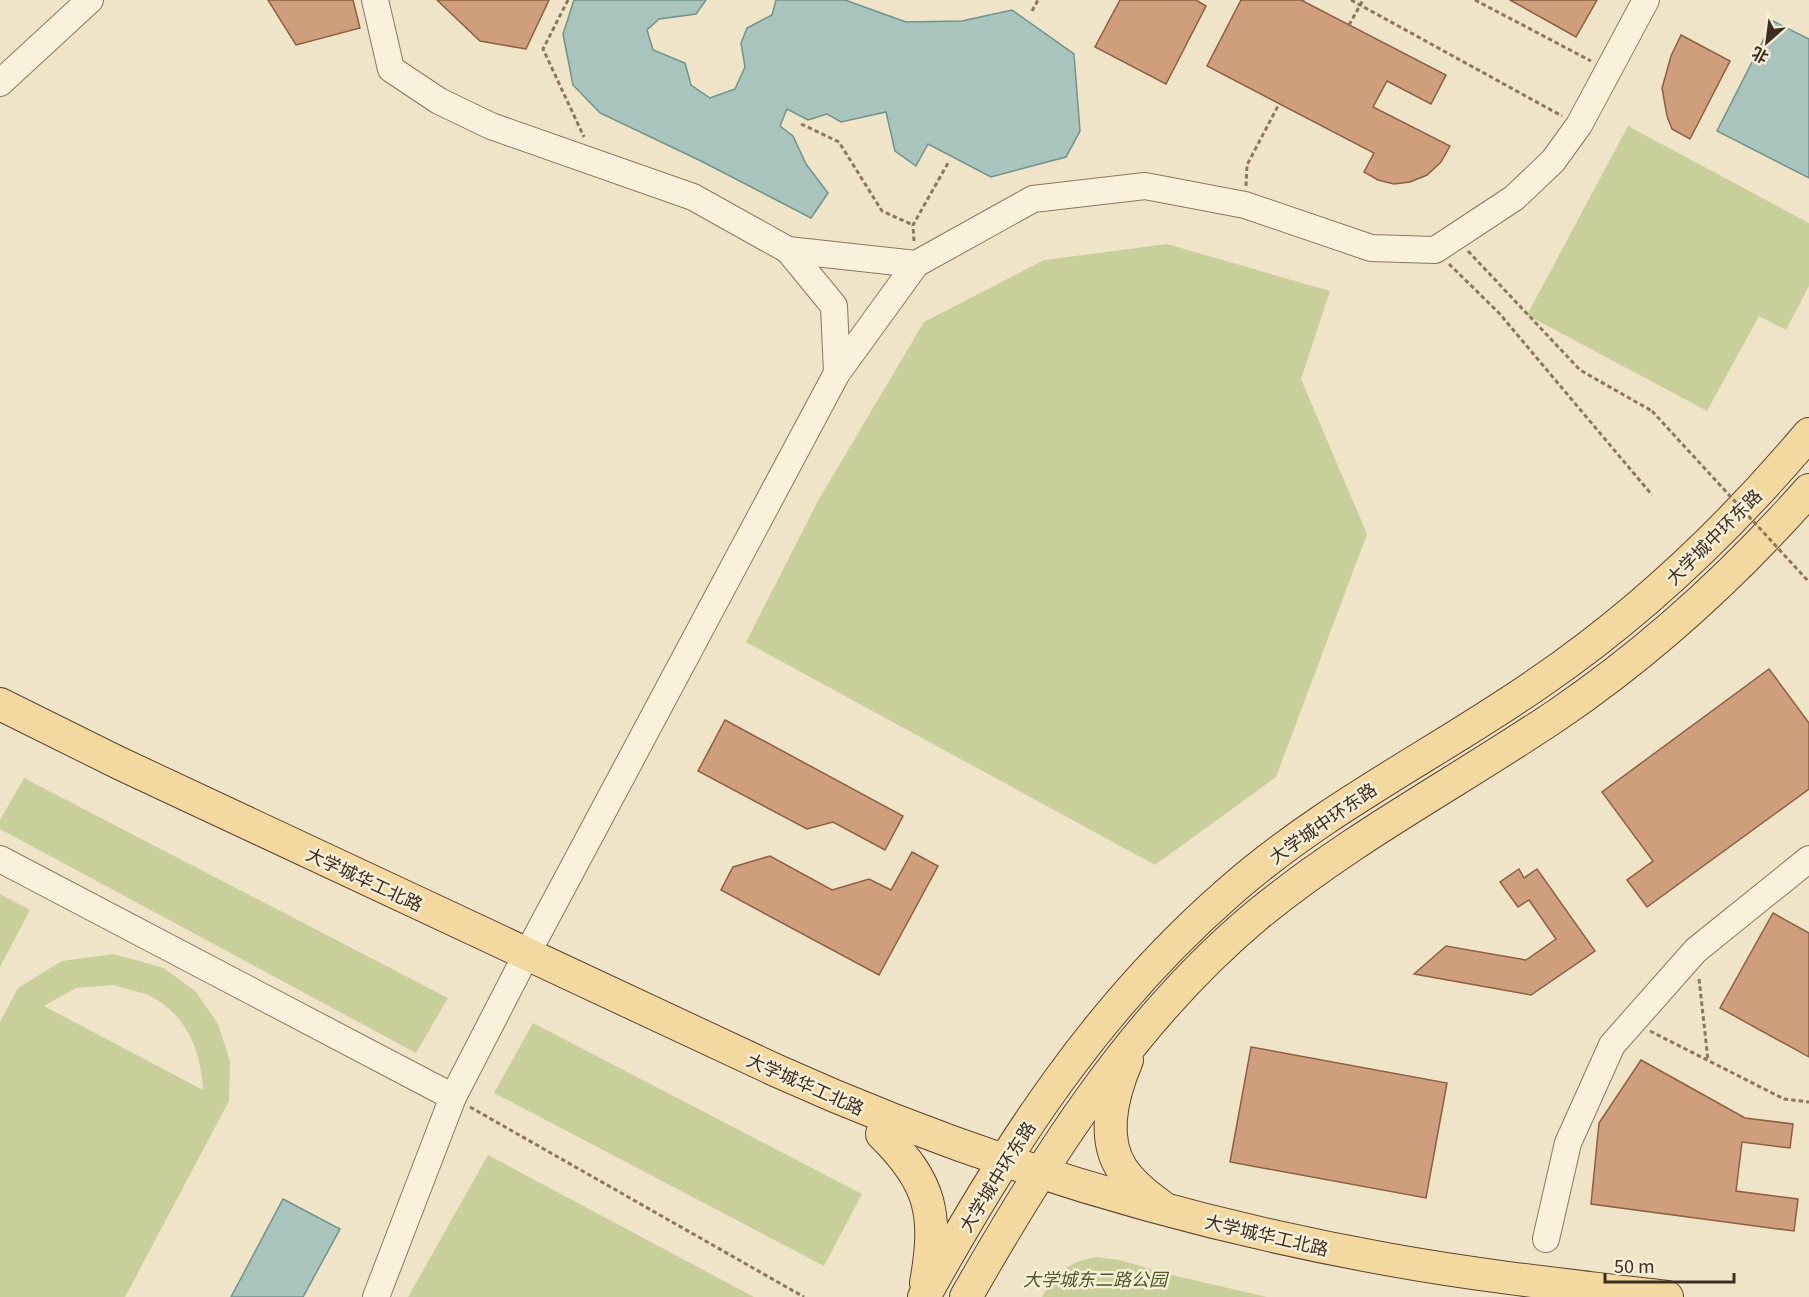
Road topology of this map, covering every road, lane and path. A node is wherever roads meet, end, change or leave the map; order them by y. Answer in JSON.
{"nodes":[{"id":1,"x":90,"y":0,"type":"edge"},
{"id":2,"x":375,"y":0,"type":"edge"},
{"id":3,"x":568,"y":0,"type":"edge"},
{"id":4,"x":1038,"y":0,"type":"edge"},
{"id":5,"x":1350,"y":0,"type":"edge"},
{"id":6,"x":1364,"y":0,"type":"edge"},
{"id":7,"x":1475,"y":0,"type":"edge"},
{"id":8,"x":1646,"y":0,"type":"edge"},
{"id":9,"x":1032,"y":11,"type":"dead end"},
{"id":10,"x":1349,"y":25,"type":"dead end"},
{"id":11,"x":1594,"y":63,"type":"dead end"},
{"id":12,"x":0,"y":82,"type":"edge"},
{"id":13,"x":1279,"y":104,"type":"dead end"},
{"id":14,"x":801,"y":124,"type":"dead end"},
{"id":15,"x":1579,"y":125,"type":"junction"},
{"id":16,"x":596,"y":163,"type":"junction"},
{"id":17,"x":948,"y":163,"type":"dead end"},
{"id":18,"x":1245,"y":205,"type":"junction"},
{"id":19,"x":913,"y":225,"type":"junction"},
{"id":20,"x":1445,"y":243,"type":"junction"},
{"id":21,"x":788,"y":250,"type":"junction"},
{"id":22,"x":916,"y":264,"type":"junction"},
{"id":23,"x":837,"y":373,"type":"junction"},
{"id":24,"x":1809,"y":434,"type":"edge"},
{"id":25,"x":1809,"y":490,"type":"edge"},
{"id":26,"x":1652,"y":495,"type":"dead end"},
{"id":27,"x":1809,"y":582,"type":"edge"},
{"id":28,"x":0,"y":704,"type":"edge"},
{"id":29,"x":0,"y":723,"type":"edge"},
{"id":30,"x":0,"y":859,"type":"edge"},
{"id":31,"x":1809,"y":859,"type":"edge"},
{"id":32,"x":1696,"y":950,"type":"junction"},
{"id":33,"x":523,"y":962,"type":"junction"},
{"id":34,"x":1632,"y":1022,"type":"junction"},
{"id":35,"x":1137,"y":1037,"type":"junction"},
{"id":36,"x":1708,"y":1060,"type":"junction"},
{"id":37,"x":453,"y":1097,"type":"junction"},
{"id":38,"x":1809,"y":1102,"type":"edge"},
{"id":39,"x":882,"y":1134,"type":"junction"},
{"id":40,"x":1000,"y":1168,"type":"junction"},
{"id":41,"x":1036,"y":1180,"type":"junction"},
{"id":42,"x":1165,"y":1210,"type":"junction"},
{"id":43,"x":1546,"y":1239,"type":"dead end"},
{"id":44,"x":376,"y":1297,"type":"edge"},
{"id":45,"x":804,"y":1297,"type":"edge"},
{"id":46,"x":924,"y":1297,"type":"edge"},
{"id":47,"x":966,"y":1297,"type":"edge"},
{"id":48,"x":1518,"y":1297,"type":"edge"},
{"id":49,"x":1667,"y":1297,"type":"edge"}],
"edges":[{"from":1,"to":12,"type":"street"},
{"from":2,"to":16,"type":"street"},
{"from":3,"to":16,"type":"path"},
{"from":4,"to":9,"type":"path"},
{"from":5,"to":15,"type":"path"},
{"from":6,"to":10,"type":"path","bridge":true},
{"from":7,"to":11,"type":"path"},
{"from":8,"to":15,"type":"street"},
{"from":13,"to":18,"type":"path"},
{"from":14,"to":19,"type":"path"},
{"from":15,"to":20,"type":"street"},
{"from":16,"to":21,"type":"street"},
{"from":17,"to":19,"type":"path"},
{"from":18,"to":20,"type":"street"},
{"from":18,"to":22,"type":"street"},
{"from":19,"to":22,"type":"path"},
{"from":20,"to":26,"type":"path"},
{"from":20,"to":27,"type":"path","bridge":true},
{"from":21,"to":22,"type":"street"},
{"from":21,"to":23,"type":"street"},
{"from":22,"to":23,"type":"street"},
{"from":23,"to":33,"type":"street"},
{"from":24,"to":40,"type":"main road","name":"大学城中环东路"},
{"from":25,"to":35,"type":"main road","name":"大学城中环东路"},
{"from":28,"to":33,"type":"main road","name":"大学城华工北路"},
{"from":29,"to":33,"type":"main road","name":"大学城华工北路"},
{"from":30,"to":37,"type":"street"},
{"from":31,"to":32,"type":"street"},
{"from":32,"to":34,"type":"street"},
{"from":32,"to":36,"type":"path"},
{"from":33,"to":37,"type":"street"},
{"from":33,"to":39,"type":"main road","name":"大学城华工北路"},
{"from":33,"to":40,"type":"main road","name":"大学城华工北路"},
{"from":34,"to":36,"type":"path"},
{"from":34,"to":43,"type":"street"},
{"from":35,"to":41,"type":"main road","name":"大学城中环东路"},
{"from":35,"to":42,"type":"main road"},
{"from":36,"to":38,"type":"path"},
{"from":37,"to":44,"type":"street"},
{"from":37,"to":45,"type":"path"},
{"from":39,"to":40,"type":"main road","name":"大学城华工北路"},
{"from":39,"to":46,"type":"main road"},
{"from":40,"to":41,"type":"main road","name":"大学城华工北路"},
{"from":40,"to":46,"type":"main road","name":"大学城中环东路"},
{"from":41,"to":42,"type":"main road","name":"大学城华工北路"},
{"from":41,"to":47,"type":"main road","name":"大学城中环东路"},
{"from":41,"to":48,"type":"main road","name":"大学城华工北路"},
{"from":42,"to":49,"type":"main road","name":"大学城华工北路"}]}
